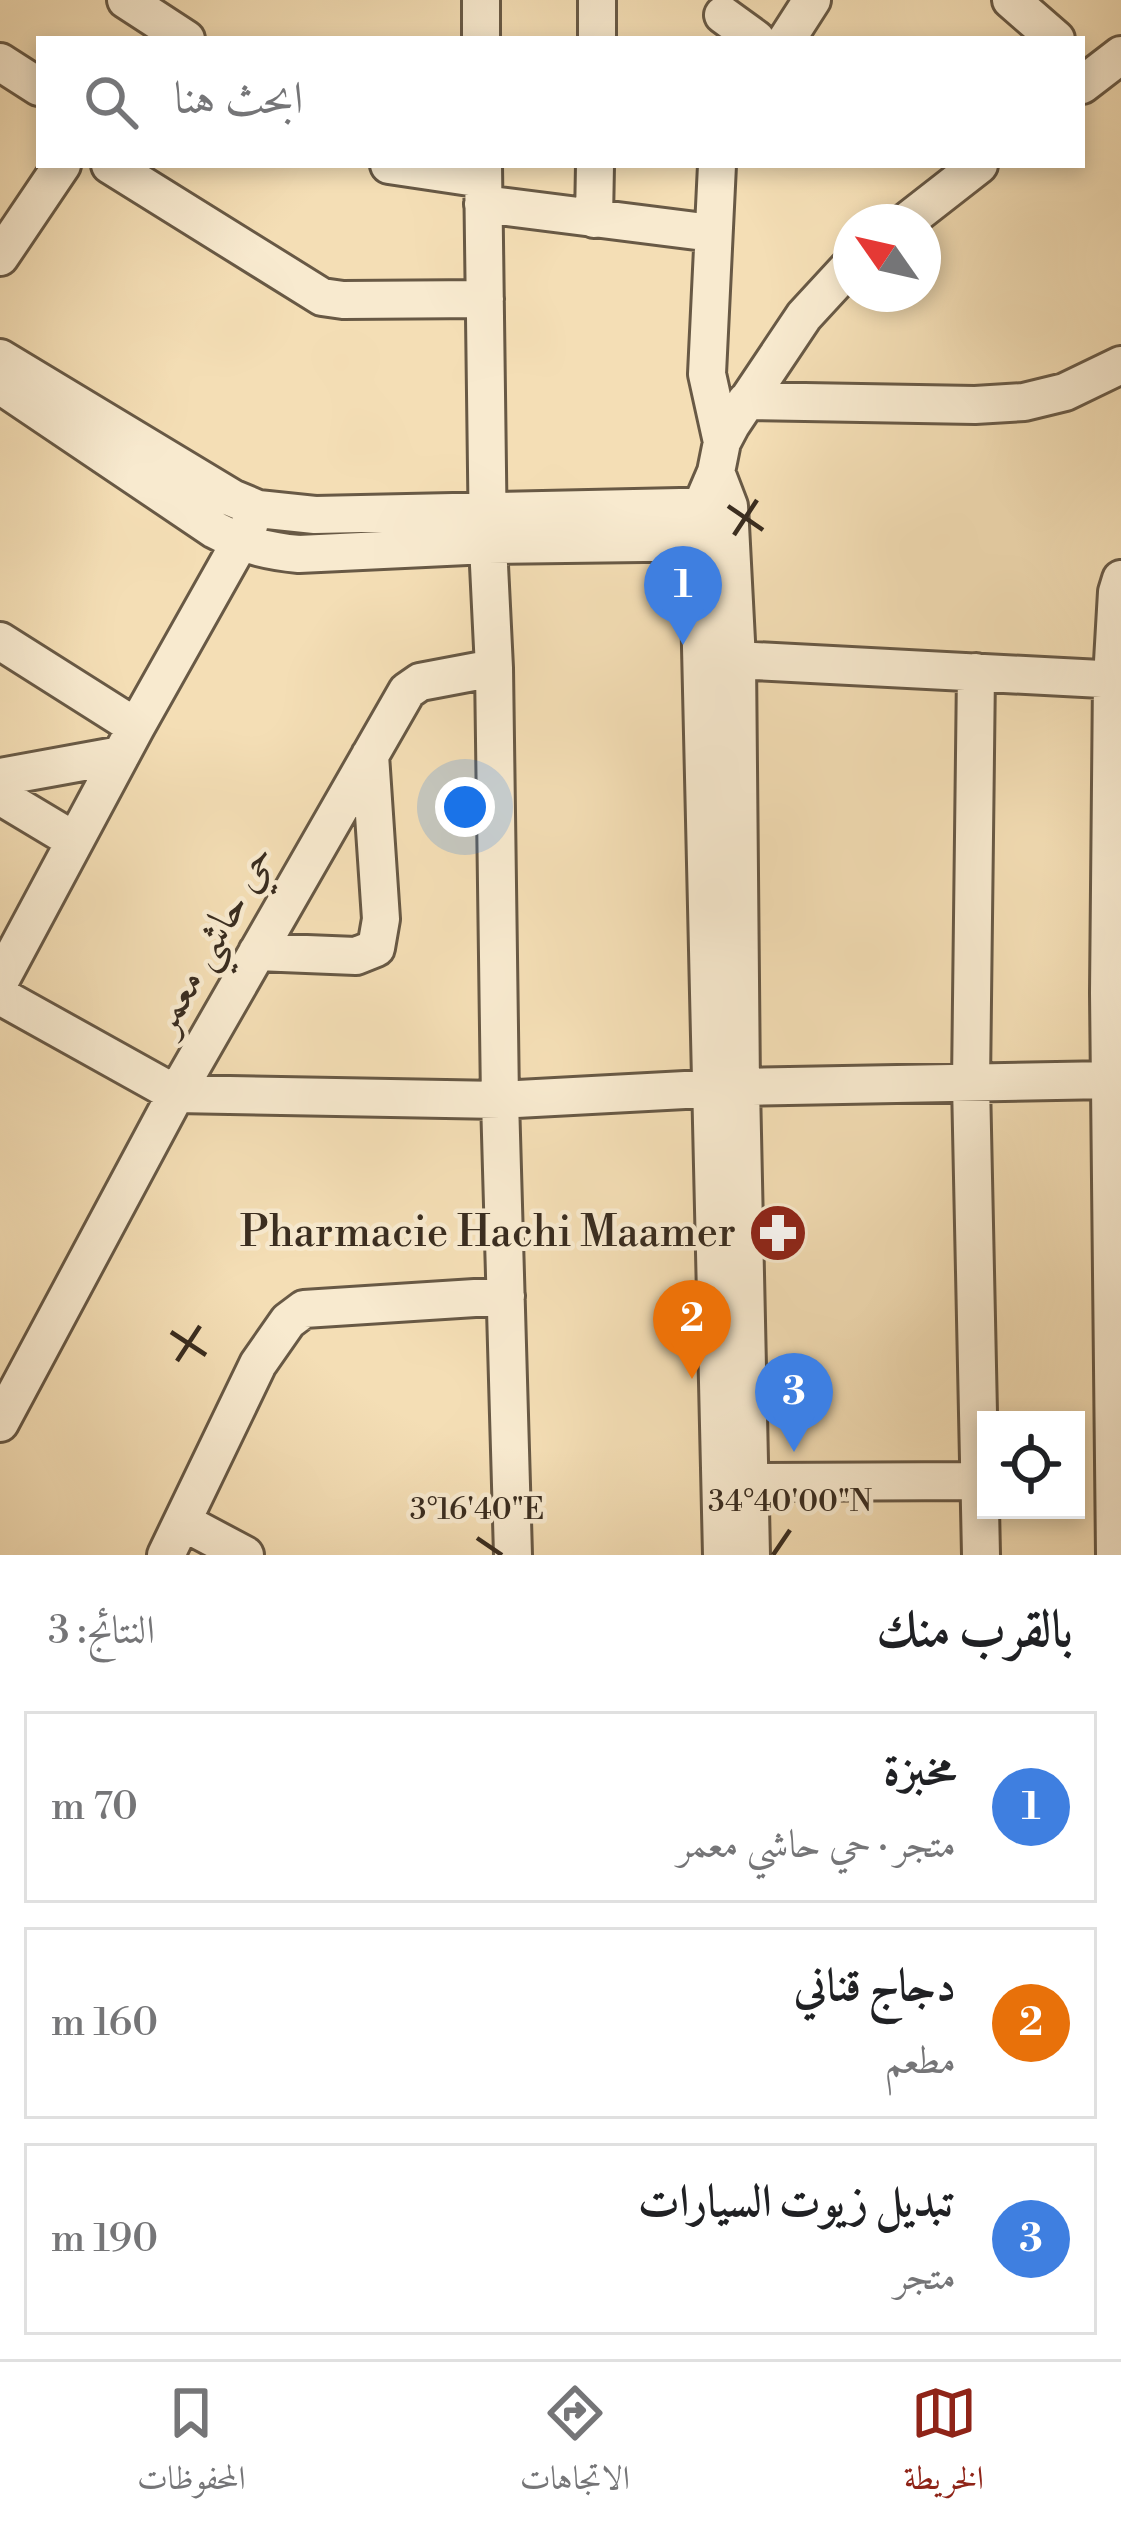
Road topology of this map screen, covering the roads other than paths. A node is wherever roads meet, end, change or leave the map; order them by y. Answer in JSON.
{"nodes":[{"id":1,"x":126,"y":0,"type":"edge"},
{"id":2,"x":481,"y":0,"type":"edge"},
{"id":3,"x":597,"y":0,"type":"edge"},
{"id":4,"x":812,"y":0,"type":"edge"},
{"id":5,"x":1011,"y":0,"type":"edge"},
{"id":6,"x":723,"y":18,"type":"edge"},
{"id":7,"x":173,"y":26,"type":"edge"},
{"id":8,"x":481,"y":36,"type":"edge"},
{"id":9,"x":597,"y":36,"type":"edge"},
{"id":10,"x":751,"y":36,"type":"edge"},
{"id":11,"x":789,"y":36,"type":"edge"},
{"id":12,"x":1053,"y":36,"type":"edge"},
{"id":13,"x":0,"y":62,"type":"edge"},
{"id":14,"x":36,"y":85,"type":"edge"},
{"id":15,"x":60,"y":168,"type":"edge"},
{"id":16,"x":115,"y":168,"type":"edge"},
{"id":17,"x":404,"y":168,"type":"edge"},
{"id":18,"x":595,"y":168,"type":"edge"},
{"id":19,"x":717,"y":168,"type":"edge"},
{"id":20,"x":954,"y":171,"type":"edge"},
{"id":21,"x":483,"y":183,"type":"edge"},
{"id":22,"x":923,"y":204,"type":"edge"},
{"id":23,"x":594,"y":218,"type":"junction"},
{"id":24,"x":712,"y":233,"type":"junction"},
{"id":25,"x":0,"y":257,"type":"edge"},
{"id":26,"x":833,"y":285,"type":"edge"},
{"id":27,"x":485,"y":299,"type":"junction"},
{"id":28,"x":0,"y":358,"type":"edge"},
{"id":29,"x":1121,"y":365,"type":"edge"},
{"id":30,"x":0,"y":385,"type":"edge"},
{"id":31,"x":746,"y":400,"type":"junction"},
{"id":32,"x":717,"y":502,"type":"junction"},
{"id":33,"x":258,"y":509,"type":"junction"},
{"id":34,"x":488,"y":528,"type":"junction"},
{"id":35,"x":240,"y":544,"type":"junction"},
{"id":36,"x":1121,"y":579,"type":"edge"},
{"id":37,"x":0,"y":641,"type":"edge"},
{"id":38,"x":719,"y":659,"type":"junction"},
{"id":39,"x":494,"y":668,"type":"junction"},
{"id":40,"x":976,"y":672,"type":"junction"},
{"id":41,"x":1117,"y":680,"type":"edge"},
{"id":42,"x":129,"y":741,"type":"junction"},
{"id":43,"x":370,"y":755,"type":"junction"},
{"id":44,"x":0,"y":777,"type":"edge"},
{"id":45,"x":0,"y":796,"type":"edge"},
{"id":46,"x":75,"y":841,"type":"junction"},
{"id":47,"x":1115,"y":842,"type":"edge"},
{"id":48,"x":257,"y":952,"type":"junction"},
{"id":49,"x":0,"y":980,"type":"edge"},
{"id":50,"x":1115,"y":993,"type":"edge"},
{"id":51,"x":0,"y":996,"type":"edge"},
{"id":52,"x":1110,"y":1080,"type":"junction"},
{"id":53,"x":971,"y":1083,"type":"junction"},
{"id":54,"x":726,"y":1088,"type":"junction"},
{"id":55,"x":176,"y":1094,"type":"junction"},
{"id":56,"x":500,"y":1100,"type":"junction"},
{"id":57,"x":1116,"y":1153,"type":"edge"},
{"id":58,"x":506,"y":1296,"type":"junction"},
{"id":59,"x":1117,"y":1306,"type":"edge"},
{"id":60,"x":4,"y":1406,"type":"edge"},
{"id":61,"x":978,"y":1411,"type":"edge"},
{"id":62,"x":1117,"y":1468,"type":"edge"},
{"id":63,"x":977,"y":1481,"type":"edge"},
{"id":64,"x":749,"y":1482,"type":"junction"},
{"id":65,"x":980,"y":1519,"type":"edge"},
{"id":66,"x":183,"y":1522,"type":"junction"},
{"id":67,"x":166,"y":1555,"type":"edge"},
{"id":68,"x":244,"y":1555,"type":"edge"},
{"id":69,"x":514,"y":1555,"type":"edge"},
{"id":70,"x":722,"y":1555,"type":"edge"},
{"id":71,"x":751,"y":1555,"type":"edge"},
{"id":72,"x":981,"y":1555,"type":"edge"},
{"id":73,"x":1114,"y":1555,"type":"edge"}],
"edges":[{"from":1,"to":7,"type":"street"},
{"from":2,"to":8,"type":"street"},
{"from":3,"to":9,"type":"street"},
{"from":4,"to":11,"type":"street"},
{"from":5,"to":12,"type":"street"},
{"from":6,"to":10,"type":"street"},
{"from":13,"to":14,"type":"street"},
{"from":15,"to":25,"type":"street"},
{"from":16,"to":27,"type":"street"},
{"from":17,"to":21,"type":"street"},
{"from":18,"to":23,"type":"street"},
{"from":19,"to":24,"type":"street"},
{"from":20,"to":22,"type":"street"},
{"from":21,"to":23,"type":"street"},
{"from":21,"to":27,"type":"street"},
{"from":23,"to":24,"type":"street"},
{"from":24,"to":32,"type":"street"},
{"from":26,"to":31,"type":"street"},
{"from":27,"to":34,"type":"street"},
{"from":28,"to":33,"type":"street"},
{"from":29,"to":31,"type":"street"},
{"from":30,"to":35,"type":"street"},
{"from":31,"to":32,"type":"street"},
{"from":32,"to":34,"type":"street"},
{"from":32,"to":38,"type":"street"},
{"from":33,"to":34,"type":"street"},
{"from":33,"to":35,"type":"street"},
{"from":34,"to":35,"type":"street"},
{"from":34,"to":39,"type":"street"},
{"from":35,"to":42,"type":"street"},
{"from":36,"to":41,"type":"street"},
{"from":37,"to":42,"type":"street"},
{"from":38,"to":40,"type":"street"},
{"from":38,"to":54,"type":"street"},
{"from":39,"to":43,"type":"street","name":"حي حاشي معمر"},
{"from":39,"to":56,"type":"street"},
{"from":40,"to":41,"type":"street"},
{"from":40,"to":53,"type":"street"},
{"from":41,"to":47,"type":"street"},
{"from":42,"to":44,"type":"street"},
{"from":42,"to":46,"type":"street"},
{"from":43,"to":48,"type":"street","name":"حي حاشي معمر"},
{"from":43,"to":48,"type":"street"},
{"from":45,"to":46,"type":"street"},
{"from":46,"to":49,"type":"street"},
{"from":47,"to":50,"type":"street"},
{"from":48,"to":55,"type":"street","name":"حي حاشي معمر"},
{"from":50,"to":52,"type":"street"},
{"from":51,"to":55,"type":"street"},
{"from":52,"to":53,"type":"street"},
{"from":52,"to":57,"type":"street"},
{"from":53,"to":54,"type":"street"},
{"from":53,"to":61,"type":"street"},
{"from":54,"to":56,"type":"street"},
{"from":54,"to":64,"type":"street"},
{"from":54,"to":70,"type":"street"},
{"from":55,"to":56,"type":"street"},
{"from":55,"to":60,"type":"street","name":"حي حاشي معمر"},
{"from":56,"to":58,"type":"street"},
{"from":57,"to":59,"type":"street"},
{"from":58,"to":66,"type":"street"},
{"from":58,"to":69,"type":"street"},
{"from":59,"to":62,"type":"street"},
{"from":62,"to":73,"type":"street"},
{"from":63,"to":64,"type":"street"},
{"from":64,"to":71,"type":"street"},
{"from":65,"to":72,"type":"street"},
{"from":66,"to":67,"type":"street"},
{"from":66,"to":68,"type":"street"}]}
